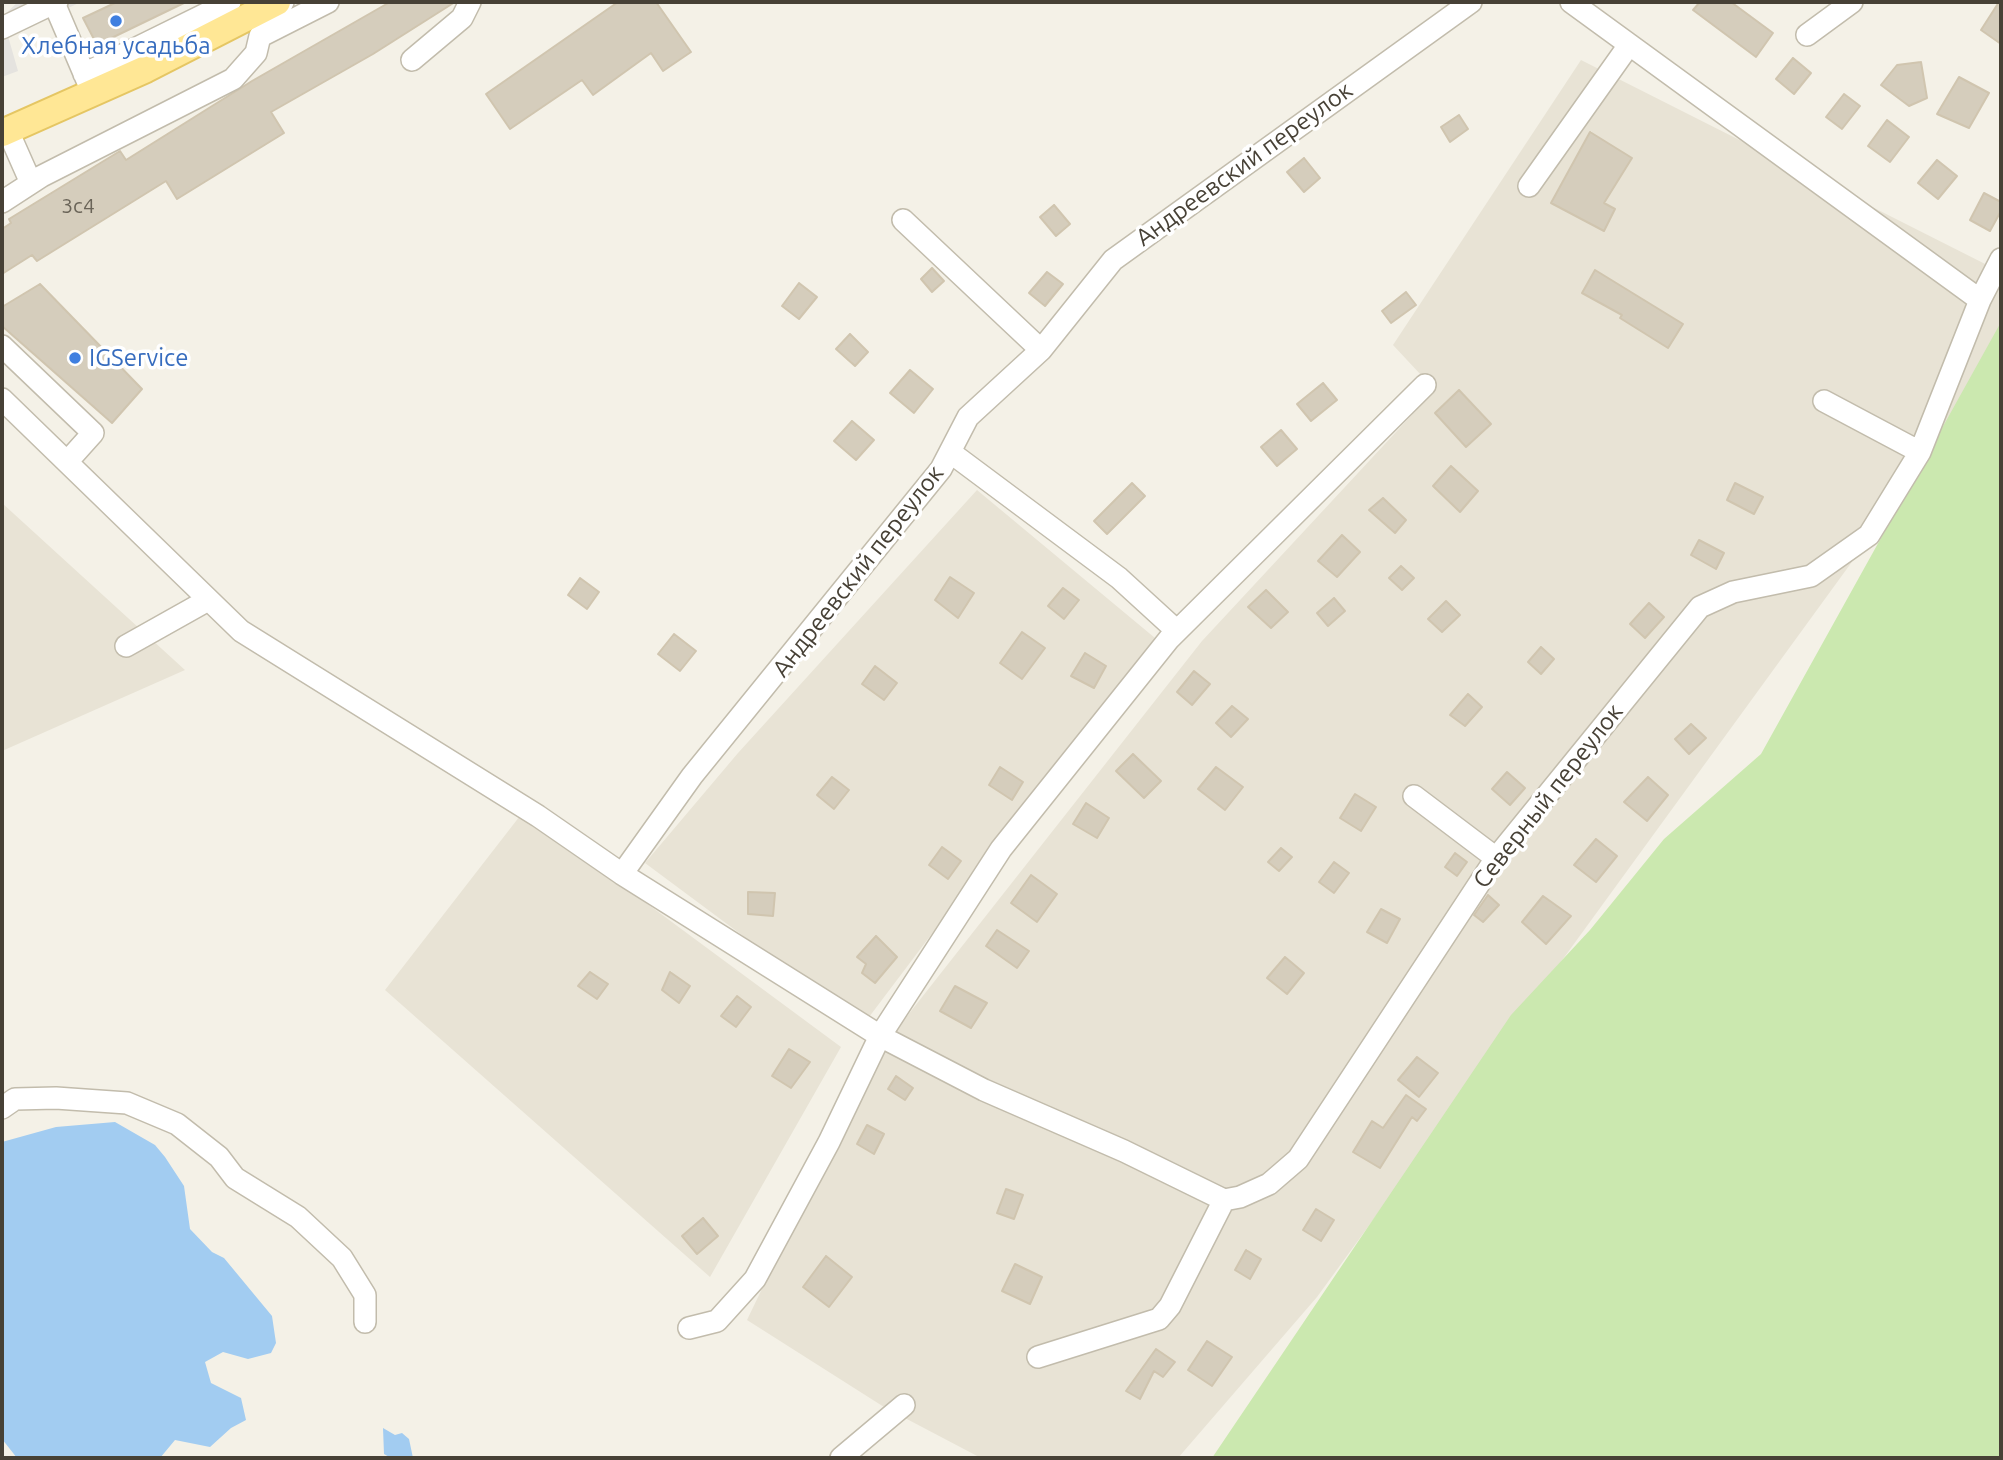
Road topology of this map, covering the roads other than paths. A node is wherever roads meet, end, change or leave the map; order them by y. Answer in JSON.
{"nodes":[{"id":1,"x":55,"y":2,"type":"edge"},
{"id":2,"x":230,"y":2,"type":"edge"},
{"id":3,"x":277,"y":2,"type":"edge"},
{"id":4,"x":283,"y":2,"type":"edge"},
{"id":5,"x":328,"y":2,"type":"edge"},
{"id":6,"x":470,"y":2,"type":"edge"},
{"id":7,"x":1471,"y":2,"type":"edge"},
{"id":8,"x":1571,"y":2,"type":"edge"},
{"id":9,"x":1852,"y":2,"type":"edge"},
{"id":10,"x":25,"y":9,"type":"edge"},
{"id":11,"x":2,"y":28,"type":"edge"},
{"id":12,"x":1807,"y":35,"type":"dead end"},
{"id":13,"x":260,"y":36,"type":"junction"},
{"id":14,"x":1629,"y":46,"type":"junction"},
{"id":15,"x":412,"y":60,"type":"dead end"},
{"id":16,"x":88,"y":83,"type":"junction"},
{"id":17,"x":5,"y":132,"type":"edge"},
{"id":18,"x":31,"y":183,"type":"junction"},
{"id":19,"x":1529,"y":186,"type":"dead end"},
{"id":20,"x":2,"y":202,"type":"edge"},
{"id":21,"x":903,"y":220,"type":"dead end"},
{"id":22,"x":2001,"y":259,"type":"edge"},
{"id":23,"x":1980,"y":300,"type":"junction"},
{"id":24,"x":2,"y":346,"type":"edge"},
{"id":25,"x":1041,"y":350,"type":"junction"},
{"id":26,"x":1425,"y":386,"type":"dead end"},
{"id":27,"x":2,"y":399,"type":"edge"},
{"id":28,"x":1824,"y":401,"type":"dead end"},
{"id":29,"x":950,"y":452,"type":"junction"},
{"id":30,"x":1920,"y":452,"type":"junction"},
{"id":31,"x":67,"y":462,"type":"junction"},
{"id":32,"x":208,"y":600,"type":"junction"},
{"id":33,"x":1177,"y":631,"type":"junction"},
{"id":34,"x":126,"y":646,"type":"dead end"},
{"id":35,"x":1414,"y":796,"type":"dead end"},
{"id":36,"x":1496,"y":858,"type":"junction"},
{"id":37,"x":622,"y":874,"type":"junction"},
{"id":38,"x":880,"y":1037,"type":"junction"},
{"id":39,"x":2,"y":1108,"type":"edge"},
{"id":40,"x":1224,"y":1200,"type":"junction"},
{"id":41,"x":366,"y":1322,"type":"dead end"},
{"id":42,"x":689,"y":1328,"type":"dead end"},
{"id":43,"x":1038,"y":1357,"type":"dead end"},
{"id":44,"x":904,"y":1405,"type":"dead end"},
{"id":45,"x":841,"y":1458,"type":"edge"}],
"edges":[{"from":1,"to":10,"type":"street"},
{"from":1,"to":16,"type":"street"},
{"from":2,"to":16,"type":"street"},
{"from":3,"to":16,"type":"main road"},
{"from":4,"to":13,"type":"street"},
{"from":5,"to":13,"type":"street"},
{"from":6,"to":15,"type":"street"},
{"from":7,"to":25,"type":"street","name":"Андреевский переулок"},
{"from":8,"to":14,"type":"street"},
{"from":9,"to":12,"type":"street"},
{"from":10,"to":11,"type":"street"},
{"from":13,"to":18,"type":"street"},
{"from":14,"to":19,"type":"street"},
{"from":14,"to":23,"type":"street"},
{"from":16,"to":17,"type":"main road"},
{"from":17,"to":18,"type":"street"},
{"from":18,"to":20,"type":"street"},
{"from":21,"to":25,"type":"street"},
{"from":22,"to":23,"type":"street","name":"Северный переулок"},
{"from":23,"to":30,"type":"street","name":"Северный переулок"},
{"from":24,"to":31,"type":"street"},
{"from":25,"to":29,"type":"street","name":"Андреевский переулок"},
{"from":26,"to":33,"type":"street"},
{"from":27,"to":31,"type":"street"},
{"from":28,"to":30,"type":"street"},
{"from":29,"to":33,"type":"street"},
{"from":29,"to":37,"type":"street","name":"Андреевский переулок"},
{"from":30,"to":36,"type":"street","name":"Северный переулок"},
{"from":31,"to":32,"type":"street"},
{"from":32,"to":34,"type":"street"},
{"from":32,"to":37,"type":"street"},
{"from":33,"to":38,"type":"street"},
{"from":35,"to":36,"type":"street"},
{"from":36,"to":40,"type":"street","name":"Северный переулок"},
{"from":37,"to":38,"type":"street"},
{"from":38,"to":40,"type":"street"},
{"from":38,"to":42,"type":"street"},
{"from":39,"to":41,"type":"street"},
{"from":40,"to":43,"type":"street"},
{"from":44,"to":45,"type":"street"}]}
